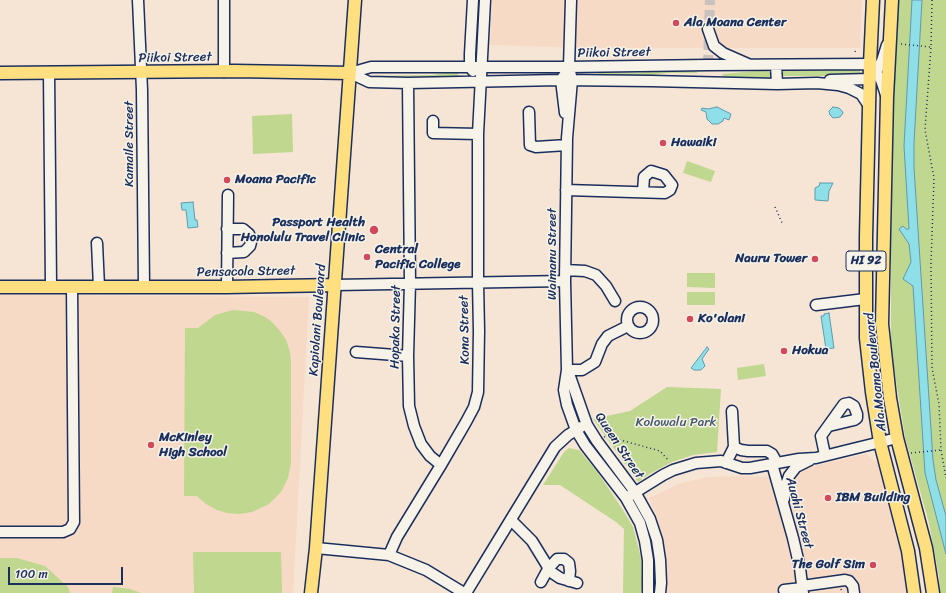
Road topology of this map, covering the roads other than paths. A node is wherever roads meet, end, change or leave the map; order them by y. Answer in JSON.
{"nodes":[{"id":1,"x":138,"y":0,"type":"edge"},
{"id":2,"x":224,"y":0,"type":"edge"},
{"id":3,"x":473,"y":0,"type":"edge"},
{"id":4,"x":485,"y":0,"type":"edge"},
{"id":5,"x":564,"y":0,"type":"edge"},
{"id":6,"x":571,"y":0,"type":"edge"},
{"id":7,"x":873,"y":0,"type":"edge"},
{"id":8,"x":892,"y":0,"type":"edge"},
{"id":9,"x":352,"y":2,"type":"edge"},
{"id":10,"x":570,"y":17,"type":"junction"},
{"id":11,"x":708,"y":29,"type":"dead end"},
{"id":12,"x":890,"y":37,"type":"junction"},
{"id":13,"x":708,"y":65,"type":"junction"},
{"id":14,"x":750,"y":65,"type":"junction"},
{"id":15,"x":776,"y":65,"type":"junction"},
{"id":16,"x":470,"y":66,"type":"junction"},
{"id":17,"x":482,"y":66,"type":"junction"},
{"id":18,"x":569,"y":68,"type":"junction"},
{"id":19,"x":49,"y":72,"type":"junction"},
{"id":20,"x":224,"y":72,"type":"junction"},
{"id":21,"x":872,"y":72,"type":"junction"},
{"id":22,"x":0,"y":73,"type":"edge"},
{"id":23,"x":141,"y":73,"type":"junction"},
{"id":24,"x":350,"y":73,"type":"junction"},
{"id":25,"x":561,"y":80,"type":"junction"},
{"id":26,"x":572,"y":80,"type":"junction"},
{"id":27,"x":480,"y":81,"type":"junction"},
{"id":28,"x":712,"y":82,"type":"junction"},
{"id":29,"x":408,"y":83,"type":"junction"},
{"id":30,"x":817,"y":83,"type":"junction"},
{"id":31,"x":777,"y":84,"type":"junction"},
{"id":32,"x":887,"y":97,"type":"junction"},
{"id":33,"x":869,"y":106,"type":"junction"},
{"id":34,"x":529,"y":112,"type":"dead end"},
{"id":35,"x":433,"y":121,"type":"dead end"},
{"id":36,"x":478,"y":134,"type":"junction"},
{"id":37,"x":567,"y":141,"type":"junction"},
{"id":38,"x":566,"y":190,"type":"junction"},
{"id":39,"x":643,"y":192,"type":"dead end"},
{"id":40,"x":228,"y":196,"type":"dead end"},
{"id":41,"x":228,"y":229,"type":"junction"},
{"id":42,"x":97,"y":243,"type":"dead end"},
{"id":43,"x":227,"y":253,"type":"junction"},
{"id":44,"x":565,"y":270,"type":"junction"},
{"id":45,"x":565,"y":281,"type":"junction"},
{"id":46,"x":478,"y":282,"type":"junction"},
{"id":47,"x":410,"y":283,"type":"junction"},
{"id":48,"x":335,"y":285,"type":"junction"},
{"id":49,"x":51,"y":286,"type":"junction"},
{"id":50,"x":0,"y":287,"type":"edge"},
{"id":51,"x":72,"y":287,"type":"junction"},
{"id":52,"x":99,"y":287,"type":"junction"},
{"id":53,"x":144,"y":287,"type":"junction"},
{"id":54,"x":227,"y":287,"type":"junction"},
{"id":55,"x":865,"y":299,"type":"junction"},
{"id":56,"x":615,"y":301,"type":"dead end"},
{"id":57,"x":816,"y":305,"type":"dead end"},
{"id":58,"x":628,"y":326,"type":"dead end"},
{"id":59,"x":356,"y":352,"type":"dead end"},
{"id":60,"x":408,"y":356,"type":"junction"},
{"id":61,"x":567,"y":370,"type":"junction"},
{"id":62,"x":732,"y":411,"type":"dead end"},
{"id":63,"x":587,"y":424,"type":"junction"},
{"id":64,"x":829,"y":426,"type":"dead end"},
{"id":65,"x":576,"y":430,"type":"junction"},
{"id":66,"x":897,"y":438,"type":"junction"},
{"id":67,"x":880,"y":442,"type":"junction"},
{"id":68,"x":734,"y":447,"type":"junction"},
{"id":69,"x":821,"y":456,"type":"junction"},
{"id":70,"x":726,"y":463,"type":"junction"},
{"id":71,"x":774,"y":463,"type":"junction"},
{"id":72,"x":442,"y":465,"type":"junction"},
{"id":73,"x":635,"y":492,"type":"junction"},
{"id":74,"x":626,"y":498,"type":"junction"},
{"id":75,"x":783,"y":503,"type":"junction"},
{"id":76,"x":511,"y":520,"type":"junction"},
{"id":77,"x":0,"y":532,"type":"edge"},
{"id":78,"x":316,"y":548,"type":"junction"},
{"id":79,"x":389,"y":555,"type":"junction"},
{"id":80,"x":548,"y":569,"type":"junction"},
{"id":81,"x":541,"y":582,"type":"dead end"},
{"id":82,"x":803,"y":589,"type":"edge"},
{"id":83,"x":784,"y":590,"type":"dead end"},
{"id":84,"x":311,"y":593,"type":"edge"},
{"id":85,"x":465,"y":593,"type":"edge"},
{"id":86,"x":648,"y":593,"type":"edge"},
{"id":87,"x":660,"y":593,"type":"edge"},
{"id":88,"x":854,"y":593,"type":"edge"},
{"id":89,"x":914,"y":593,"type":"edge"},
{"id":90,"x":933,"y":593,"type":"edge"}],
"edges":[{"from":1,"to":23,"type":"street","name":"Kamaile Street"},
{"from":2,"to":20,"type":"street"},
{"from":3,"to":16,"type":"street"},
{"from":4,"to":17,"type":"street","name":"Kona Street"},
{"from":5,"to":10,"type":"street"},
{"from":6,"to":10,"type":"street","name":"Waimanu Street"},
{"from":7,"to":21,"type":"main road","name":"Ala Moana Boulevard","number":"HI 92"},
{"from":8,"to":12,"type":"main road","name":"Ala Moana Boulevard","number":"HI 92"},
{"from":9,"to":24,"type":"main road","name":"Kapiolani Boulevard"},
{"from":10,"to":18,"type":"street","name":"Waimanu Street"},
{"from":11,"to":14,"type":"street"},
{"from":12,"to":21,"type":"street"},
{"from":12,"to":32,"type":"main road","name":"Ala Moana Boulevard","number":"HI 92"},
{"from":13,"to":14,"type":"street","name":"Piikoi Street"},
{"from":13,"to":18,"type":"street","name":"Piikoi Street"},
{"from":13,"to":28,"type":"street"},
{"from":14,"to":15,"type":"street","name":"Piikoi Street"},
{"from":15,"to":21,"type":"street","name":"Piikoi Street"},
{"from":15,"to":31,"type":"street"},
{"from":16,"to":17,"type":"street","name":"Piikoi Street"},
{"from":16,"to":24,"type":"street","name":"Piikoi Street"},
{"from":16,"to":27,"type":"street"},
{"from":17,"to":18,"type":"street","name":"Piikoi Street"},
{"from":17,"to":27,"type":"street","name":"Kona Street"},
{"from":18,"to":25,"type":"street"},
{"from":18,"to":26,"type":"street","name":"Waimanu Street"},
{"from":19,"to":22,"type":"main road","name":"Piikoi Street"},
{"from":19,"to":23,"type":"main road","name":"Piikoi Street"},
{"from":19,"to":49,"type":"street"},
{"from":20,"to":23,"type":"main road","name":"Piikoi Street"},
{"from":20,"to":24,"type":"main road","name":"Piikoi Street"},
{"from":21,"to":30,"type":"street","name":"Piikoi Street"},
{"from":21,"to":32,"type":"street"},
{"from":21,"to":33,"type":"main road","name":"Ala Moana Boulevard","number":"HI 92"},
{"from":23,"to":53,"type":"street","name":"Kamaile Street"},
{"from":24,"to":29,"type":"street","name":"Piikoi Street"},
{"from":24,"to":48,"type":"main road","name":"Kapiolani Boulevard"},
{"from":25,"to":26,"type":"street","name":"Piikoi Street"},
{"from":25,"to":27,"type":"street","name":"Piikoi Street"},
{"from":25,"to":37,"type":"street","name":"Waimanu Street"},
{"from":26,"to":28,"type":"street","name":"Piikoi Street"},
{"from":26,"to":37,"type":"street","name":"Waimanu Street"},
{"from":27,"to":29,"type":"street","name":"Piikoi Street"},
{"from":27,"to":36,"type":"street","name":"Kona Street"},
{"from":28,"to":31,"type":"street","name":"Piikoi Street"},
{"from":29,"to":47,"type":"street","name":"Hopaka Street"},
{"from":30,"to":31,"type":"street","name":"Piikoi Street"},
{"from":30,"to":33,"type":"street","name":"Piikoi Street"},
{"from":32,"to":66,"type":"main road","name":"Ala Moana Boulevard","number":"HI 92"},
{"from":33,"to":55,"type":"main road","name":"Ala Moana Boulevard","number":"HI 92"},
{"from":34,"to":37,"type":"street"},
{"from":35,"to":36,"type":"street"},
{"from":36,"to":46,"type":"street","name":"Kona Street"},
{"from":37,"to":38,"type":"street","name":"Waimanu Street"},
{"from":38,"to":39,"type":"street"},
{"from":38,"to":44,"type":"street","name":"Waimanu Street"},
{"from":40,"to":41,"type":"street"},
{"from":41,"to":43,"type":"street"},
{"from":41,"to":43,"type":"street"},
{"from":42,"to":52,"type":"street"},
{"from":43,"to":54,"type":"street"},
{"from":44,"to":45,"type":"street","name":"Waimanu Street"},
{"from":44,"to":56,"type":"street"},
{"from":45,"to":46,"type":"street","name":"Pensacola Street"},
{"from":45,"to":61,"type":"street","name":"Waimanu Street"},
{"from":46,"to":47,"type":"street","name":"Pensacola Street"},
{"from":46,"to":72,"type":"street","name":"Kona Street"},
{"from":47,"to":48,"type":"street","name":"Pensacola Street"},
{"from":47,"to":60,"type":"street","name":"Hopaka Street"},
{"from":48,"to":54,"type":"main road","name":"Pensacola Street"},
{"from":48,"to":78,"type":"main road","name":"Kapiolani Boulevard"},
{"from":49,"to":50,"type":"main road","name":"Pensacola Street"},
{"from":49,"to":51,"type":"main road","name":"Pensacola Street"},
{"from":51,"to":52,"type":"main road","name":"Pensacola Street"},
{"from":51,"to":77,"type":"street"},
{"from":52,"to":53,"type":"main road","name":"Pensacola Street"},
{"from":53,"to":54,"type":"main road","name":"Pensacola Street"},
{"from":55,"to":57,"type":"street"},
{"from":55,"to":67,"type":"main road","name":"Ala Moana Boulevard","number":"HI 92"},
{"from":58,"to":61,"type":"street"},
{"from":59,"to":60,"type":"street"},
{"from":60,"to":72,"type":"street","name":"Hopaka Street"},
{"from":61,"to":63,"type":"street","name":"Queen Street"},
{"from":61,"to":65,"type":"street","name":"Queen Street"},
{"from":62,"to":68,"type":"street"},
{"from":63,"to":65,"type":"street"},
{"from":63,"to":73,"type":"street","name":"Queen Street"},
{"from":64,"to":69,"type":"street"},
{"from":65,"to":74,"type":"street","name":"Queen Street"},
{"from":65,"to":76,"type":"street"},
{"from":66,"to":67,"type":"street","name":"Queen Street"},
{"from":66,"to":90,"type":"main road","name":"Ala Moana Boulevard","number":"HI 92"},
{"from":67,"to":69,"type":"street","name":"Queen Street"},
{"from":67,"to":89,"type":"main road","name":"Ala Moana Boulevard","number":"HI 92"},
{"from":68,"to":70,"type":"street"},
{"from":68,"to":71,"type":"street"},
{"from":69,"to":71,"type":"street","name":"Queen Street"},
{"from":69,"to":75,"type":"street"},
{"from":70,"to":71,"type":"street","name":"Queen Street"},
{"from":70,"to":73,"type":"street","name":"Queen Street"},
{"from":71,"to":75,"type":"street","name":"Auahi Street"},
{"from":72,"to":79,"type":"street","name":"Kona Street"},
{"from":73,"to":74,"type":"street","name":"Queen Street"},
{"from":73,"to":87,"type":"street","name":"Queen Street"},
{"from":74,"to":86,"type":"street","name":"Queen Street"},
{"from":75,"to":82,"type":"street","name":"Auahi Street"},
{"from":76,"to":80,"type":"street"},
{"from":76,"to":85,"type":"street"},
{"from":78,"to":79,"type":"street"},
{"from":78,"to":84,"type":"main road","name":"Kapiolani Boulevard"},
{"from":79,"to":85,"type":"street"},
{"from":80,"to":80,"type":"street"},
{"from":80,"to":81,"type":"street"},
{"from":82,"to":83,"type":"street"},
{"from":82,"to":88,"type":"street"}]}
